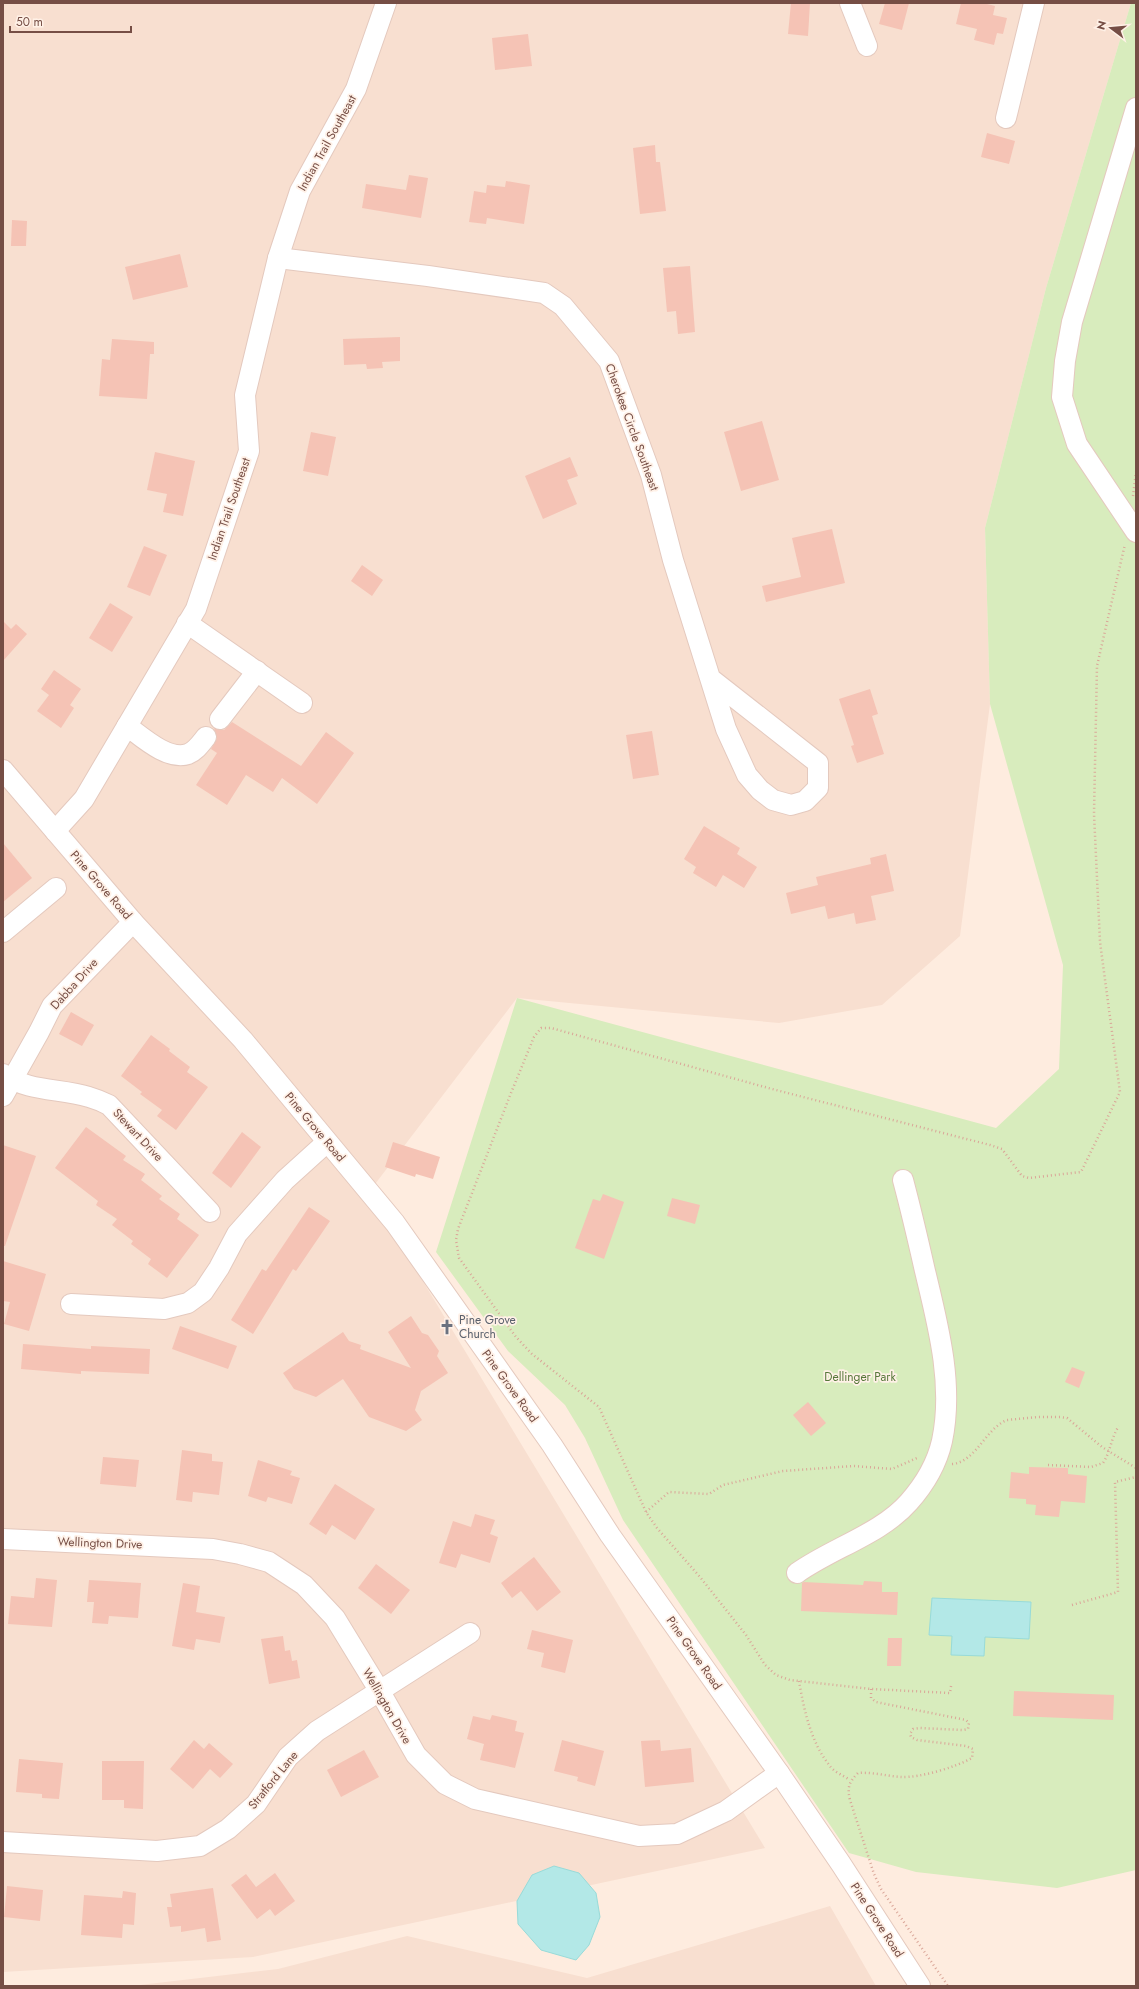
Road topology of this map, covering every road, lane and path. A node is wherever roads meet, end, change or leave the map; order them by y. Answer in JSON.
{"nodes":[{"id":1,"x":386,"y":3,"type":"edge"},
{"id":2,"x":850,"y":3,"type":"edge"},
{"id":3,"x":1034,"y":3,"type":"edge"},
{"id":4,"x":867,"y":46,"type":"dead end"},
{"id":5,"x":1136,"y":108,"type":"edge"},
{"id":6,"x":1006,"y":118,"type":"dead end"},
{"id":7,"x":278,"y":258,"type":"junction"},
{"id":8,"x":1133,"y":528,"type":"edge"},
{"id":9,"x":187,"y":623,"type":"junction"},
{"id":10,"x":256,"y":671,"type":"junction"},
{"id":11,"x":711,"y":679,"type":"junction"},
{"id":12,"x":302,"y":703,"type":"dead end"},
{"id":13,"x":220,"y":718,"type":"dead end"},
{"id":14,"x":127,"y":726,"type":"junction"},
{"id":15,"x":206,"y":737,"type":"dead end"},
{"id":16,"x":3,"y":770,"type":"edge"},
{"id":17,"x":55,"y":831,"type":"junction"},
{"id":18,"x":56,"y":888,"type":"dead end"},
{"id":19,"x":133,"y":922,"type":"junction"},
{"id":20,"x":3,"y":932,"type":"edge"},
{"id":21,"x":6,"y":1084,"type":"edge"},
{"id":22,"x":327,"y":1142,"type":"junction"},
{"id":23,"x":903,"y":1180,"type":"dead end"},
{"id":24,"x":210,"y":1212,"type":"dead end"},
{"id":25,"x":71,"y":1304,"type":"dead end"},
{"id":26,"x":1119,"y":1426,"type":"dead end"},
{"id":27,"x":1109,"y":1452,"type":"junction"},
{"id":28,"x":936,"y":1460,"type":"junction"},
{"id":29,"x":1048,"y":1465,"type":"dead end"},
{"id":30,"x":1136,"y":1468,"type":"edge"},
{"id":31,"x":1136,"y":1476,"type":"edge"},
{"id":32,"x":646,"y":1512,"type":"junction"},
{"id":33,"x":3,"y":1539,"type":"edge"},
{"id":34,"x":797,"y":1573,"type":"dead end"},
{"id":35,"x":1072,"y":1605,"type":"dead end"},
{"id":36,"x":470,"y":1633,"type":"dead end"},
{"id":37,"x":799,"y":1681,"type":"junction"},
{"id":38,"x":951,"y":1686,"type":"dead end"},
{"id":39,"x":871,"y":1689,"type":"junction"},
{"id":40,"x":379,"y":1690,"type":"junction"},
{"id":41,"x":779,"y":1773,"type":"junction"},
{"id":42,"x":850,"y":1780,"type":"junction"},
{"id":43,"x":3,"y":1842,"type":"edge"},
{"id":44,"x":920,"y":1986,"type":"edge"},
{"id":45,"x":948,"y":1986,"type":"edge"}],
"edges":[{"from":1,"to":7,"type":"street","name":"Indian Trail Southeast"},
{"from":2,"to":4,"type":"street"},
{"from":3,"to":6,"type":"street"},
{"from":5,"to":8,"type":"street"},
{"from":7,"to":9,"type":"street","name":"Indian Trail Southeast"},
{"from":7,"to":11,"type":"street","name":"Cherokee Circle Southeast"},
{"from":8,"to":32,"type":"path"},
{"from":9,"to":10,"type":"street"},
{"from":9,"to":14,"type":"street","name":"Indian Trail Southeast"},
{"from":10,"to":12,"type":"street"},
{"from":10,"to":13,"type":"street"},
{"from":11,"to":11,"type":"street","name":"Cherokee Circle Southeast"},
{"from":14,"to":15,"type":"street"},
{"from":14,"to":17,"type":"street","name":"Indian Trail Southeast"},
{"from":16,"to":17,"type":"street","name":"Pine Grove Road"},
{"from":17,"to":19,"type":"street","name":"Pine Grove Road"},
{"from":18,"to":20,"type":"street"},
{"from":19,"to":21,"type":"street","name":"Dabba Drive"},
{"from":19,"to":22,"type":"street","name":"Pine Grove Road"},
{"from":21,"to":24,"type":"street","name":"Stewart Drive"},
{"from":22,"to":25,"type":"street"},
{"from":22,"to":41,"type":"street","name":"Pine Grove Road"},
{"from":23,"to":28,"type":"street"},
{"from":26,"to":27,"type":"path"},
{"from":27,"to":28,"type":"path"},
{"from":27,"to":29,"type":"path"},
{"from":27,"to":30,"type":"path"},
{"from":28,"to":32,"type":"path"},
{"from":28,"to":34,"type":"street"},
{"from":31,"to":35,"type":"path"},
{"from":32,"to":37,"type":"path"},
{"from":33,"to":40,"type":"street","name":"Wellington Drive"},
{"from":36,"to":40,"type":"street","name":"Stratford Lane"},
{"from":37,"to":39,"type":"path"},
{"from":37,"to":42,"type":"path"},
{"from":38,"to":39,"type":"path"},
{"from":39,"to":42,"type":"path"},
{"from":40,"to":41,"type":"street","name":"Wellington Drive"},
{"from":40,"to":43,"type":"street","name":"Stratford Lane"},
{"from":41,"to":44,"type":"street","name":"Pine Grove Road"},
{"from":42,"to":45,"type":"path"}]}
